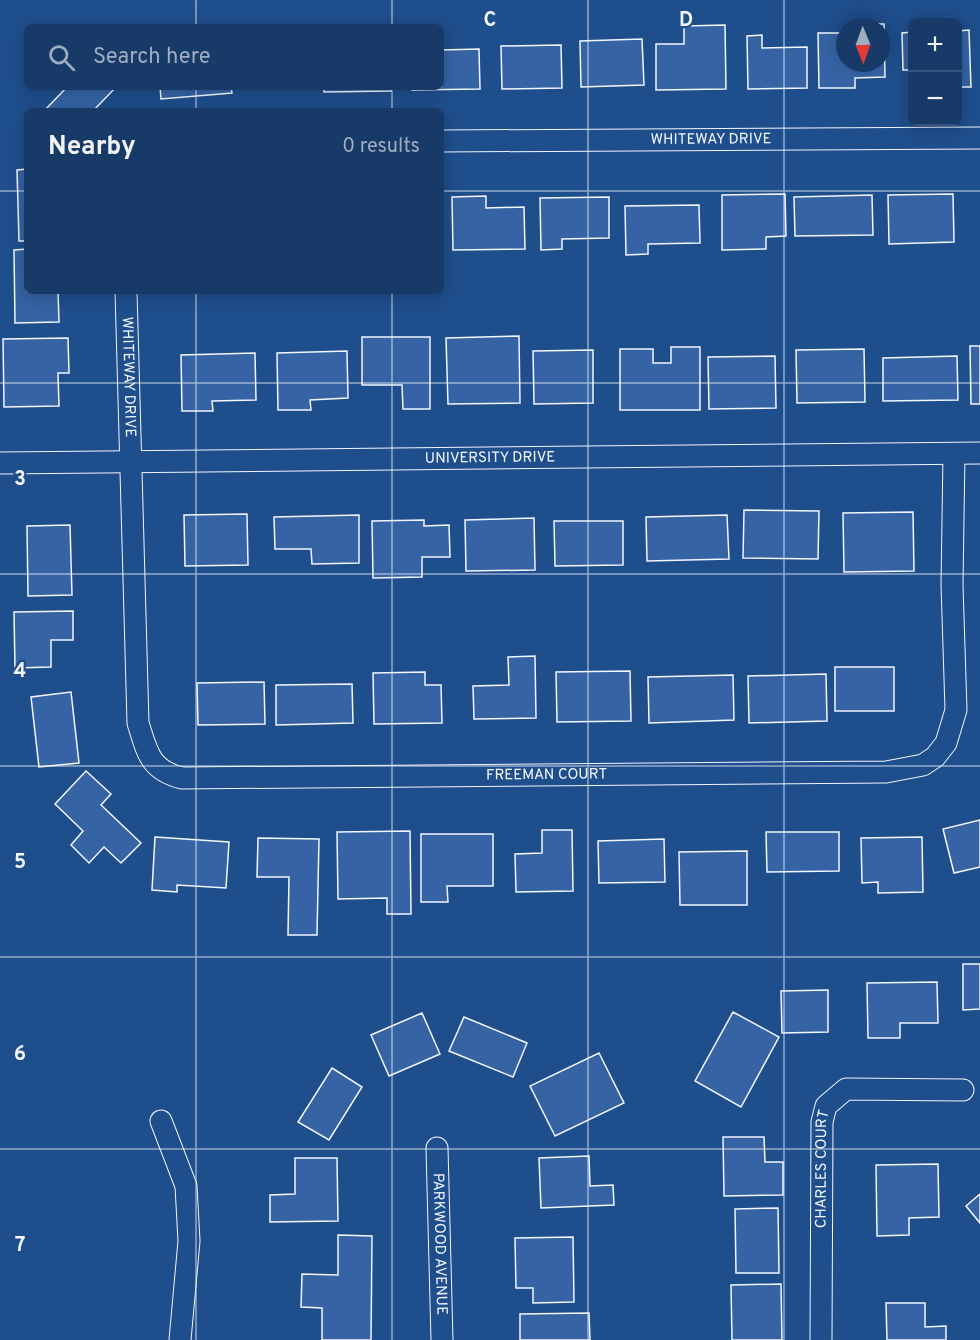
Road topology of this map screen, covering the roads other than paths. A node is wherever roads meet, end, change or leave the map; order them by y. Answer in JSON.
{"nodes":[{"id":1,"x":980,"y":138,"type":"edge"},
{"id":2,"x":444,"y":141,"type":"edge"},
{"id":3,"x":126,"y":294,"type":"edge"},
{"id":4,"x":980,"y":453,"type":"edge"},
{"id":5,"x":954,"y":454,"type":"junction"},
{"id":6,"x":132,"y":462,"type":"junction"},
{"id":7,"x":0,"y":463,"type":"edge"},
{"id":8,"x":963,"y":1090,"type":"dead end"},
{"id":9,"x":161,"y":1121,"type":"dead end"},
{"id":10,"x":437,"y":1148,"type":"dead end"},
{"id":11,"x":180,"y":1340,"type":"edge"},
{"id":12,"x":441,"y":1340,"type":"edge"},
{"id":13,"x":821,"y":1340,"type":"edge"}],
"edges":[{"from":1,"to":2,"type":"street","name":"WHITEWAY DRIVE"},
{"from":3,"to":6,"type":"street","name":"WHITEWAY DRIVE"},
{"from":4,"to":5,"type":"street","name":"UNIVERSITY DRIVE"},
{"from":5,"to":6,"type":"street","name":"UNIVERSITY DRIVE"},
{"from":5,"to":6,"type":"street","name":"FREEMAN COURT"},
{"from":6,"to":7,"type":"street","name":"UNIVERSITY DRIVE"},
{"from":8,"to":13,"type":"street","name":"CHARLES COURT"},
{"from":9,"to":11,"type":"street"},
{"from":10,"to":12,"type":"street","name":"PARKWOOD AVENUE"}]}
